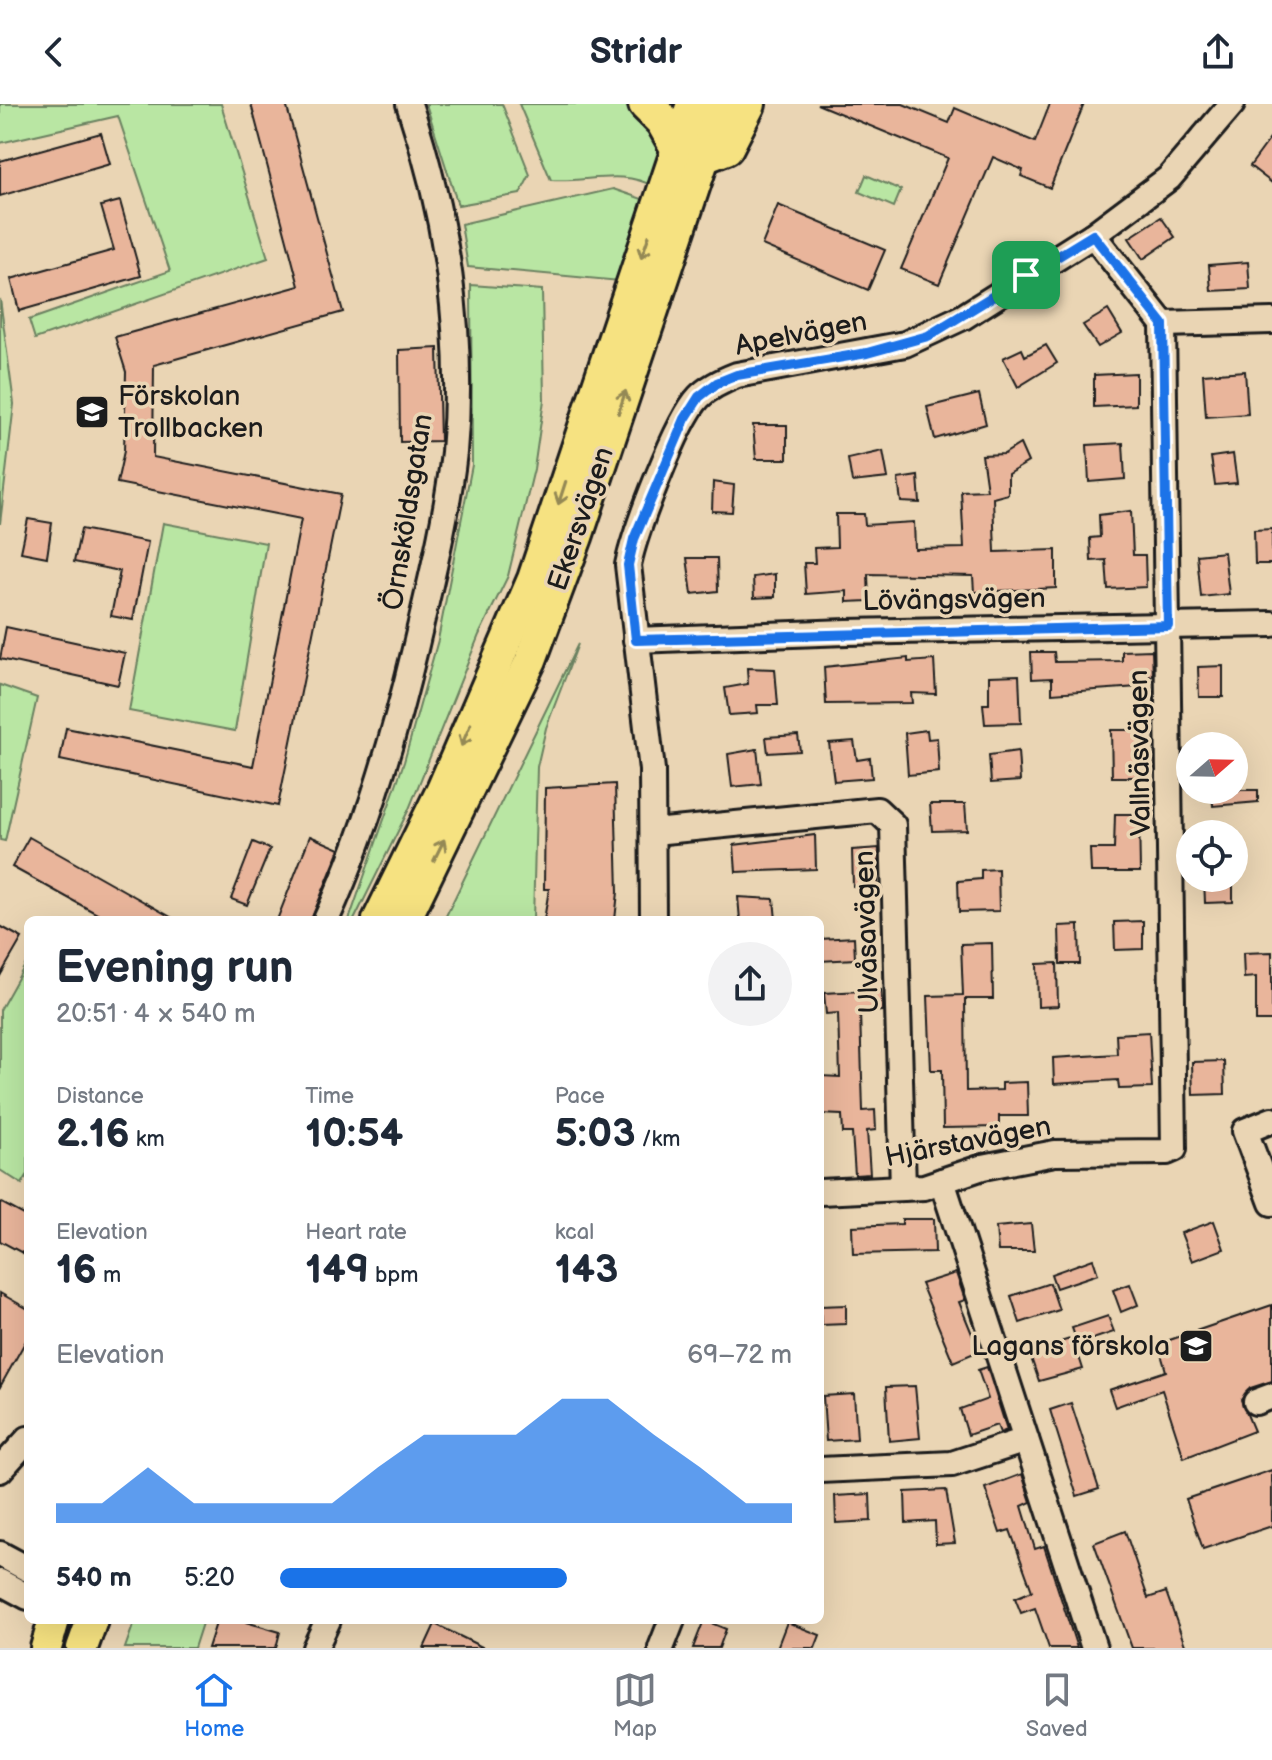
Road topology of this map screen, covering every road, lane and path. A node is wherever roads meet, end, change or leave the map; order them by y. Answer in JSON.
{"nodes":[{"id":1,"x":409,"y":104,"type":"edge"},
{"id":2,"x":646,"y":104,"type":"edge"},
{"id":3,"x":692,"y":104,"type":"edge"},
{"id":4,"x":722,"y":104,"type":"edge"},
{"id":5,"x":748,"y":104,"type":"edge"},
{"id":6,"x":1232,"y":104,"type":"edge"},
{"id":7,"x":684,"y":159,"type":"junction"},
{"id":8,"x":1093,"y":235,"type":"junction"},
{"id":9,"x":1272,"y":321,"type":"edge"},
{"id":10,"x":1163,"y":324,"type":"junction"},
{"id":11,"x":1272,"y":624,"type":"edge"},
{"id":12,"x":1168,"y":626,"type":"junction"},
{"id":13,"x":636,"y":640,"type":"junction"},
{"id":14,"x":654,"y":832,"type":"junction"},
{"id":15,"x":328,"y":916,"type":"edge"},
{"id":16,"x":380,"y":916,"type":"edge"},
{"id":17,"x":407,"y":916,"type":"edge"},
{"id":18,"x":653,"y":916,"type":"edge"},
{"id":19,"x":1272,"y":1120,"type":"edge"},
{"id":20,"x":1174,"y":1149,"type":"joint"},
{"id":21,"x":942,"y":1181,"type":"junction"},
{"id":22,"x":903,"y":1188,"type":"junction"},
{"id":23,"x":824,"y":1192,"type":"edge"},
{"id":24,"x":1272,"y":1203,"type":"edge"},
{"id":25,"x":1026,"y":1440,"type":"junction"},
{"id":26,"x":24,"y":1443,"type":"edge"},
{"id":27,"x":0,"y":1470,"type":"edge"},
{"id":28,"x":824,"y":1470,"type":"edge"},
{"id":29,"x":0,"y":1554,"type":"edge"},
{"id":30,"x":24,"y":1567,"type":"edge"},
{"id":31,"x":0,"y":1582,"type":"edge"},
{"id":32,"x":24,"y":1595,"type":"edge"},
{"id":33,"x":53,"y":1624,"type":"edge"},
{"id":34,"x":91,"y":1624,"type":"edge"},
{"id":35,"x":326,"y":1624,"type":"edge"},
{"id":36,"x":670,"y":1624,"type":"edge"},
{"id":37,"x":46,"y":1648,"type":"edge"},
{"id":38,"x":82,"y":1648,"type":"edge"},
{"id":39,"x":315,"y":1648,"type":"edge"},
{"id":40,"x":661,"y":1648,"type":"edge"},
{"id":41,"x":1094,"y":1648,"type":"edge"}],
"edges":[{"from":1,"to":15,"type":"street","name":"Örnsköldsgatan"},
{"from":2,"to":7,"type":"highway"},
{"from":3,"to":7,"type":"main road","name":"Ekersvägen"},
{"from":4,"to":7,"type":"main road","name":"Ekersvägen"},
{"from":5,"to":7,"type":"highway"},
{"from":6,"to":8,"type":"street","name":"Apelvägen"},
{"from":7,"to":16,"type":"main road","name":"Ekersvägen","one_way":true},
{"from":17,"to":7,"type":"main road","name":"Ekersvägen","one_way":true},
{"from":8,"to":10,"type":"street"},
{"from":8,"to":13,"type":"street","name":"Apelvägen"},
{"from":9,"to":10,"type":"street"},
{"from":10,"to":12,"type":"street","name":"Vallnäsvägen"},
{"from":11,"to":12,"type":"street","name":"Lövängsvägen"},
{"from":12,"to":13,"type":"street","name":"Lövängsvägen"},
{"from":12,"to":20,"type":"street","name":"Vallnäsvägen"},
{"from":13,"to":14,"type":"street","name":"Apelvägen"},
{"from":14,"to":18,"type":"street","name":"Apelvägen"},
{"from":14,"to":22,"type":"street","name":"Ulvåsavägen"},
{"from":19,"to":24,"type":"street"},
{"from":20,"to":21,"type":"street","name":"Hjärstavägen"},
{"from":21,"to":22,"type":"street","name":"Hjärstavägen"},
{"from":21,"to":25,"type":"street"},
{"from":22,"to":23,"type":"street","name":"Hjärstavägen"},
{"from":25,"to":28,"type":"street"},
{"from":25,"to":41,"type":"street"},
{"from":26,"to":27,"type":"street"},
{"from":29,"to":30,"type":"street"},
{"from":31,"to":32,"type":"street"},
{"from":33,"to":37,"type":"main road"},
{"from":34,"to":38,"type":"main road"},
{"from":35,"to":39,"type":"street"},
{"from":36,"to":40,"type":"street"}]}
